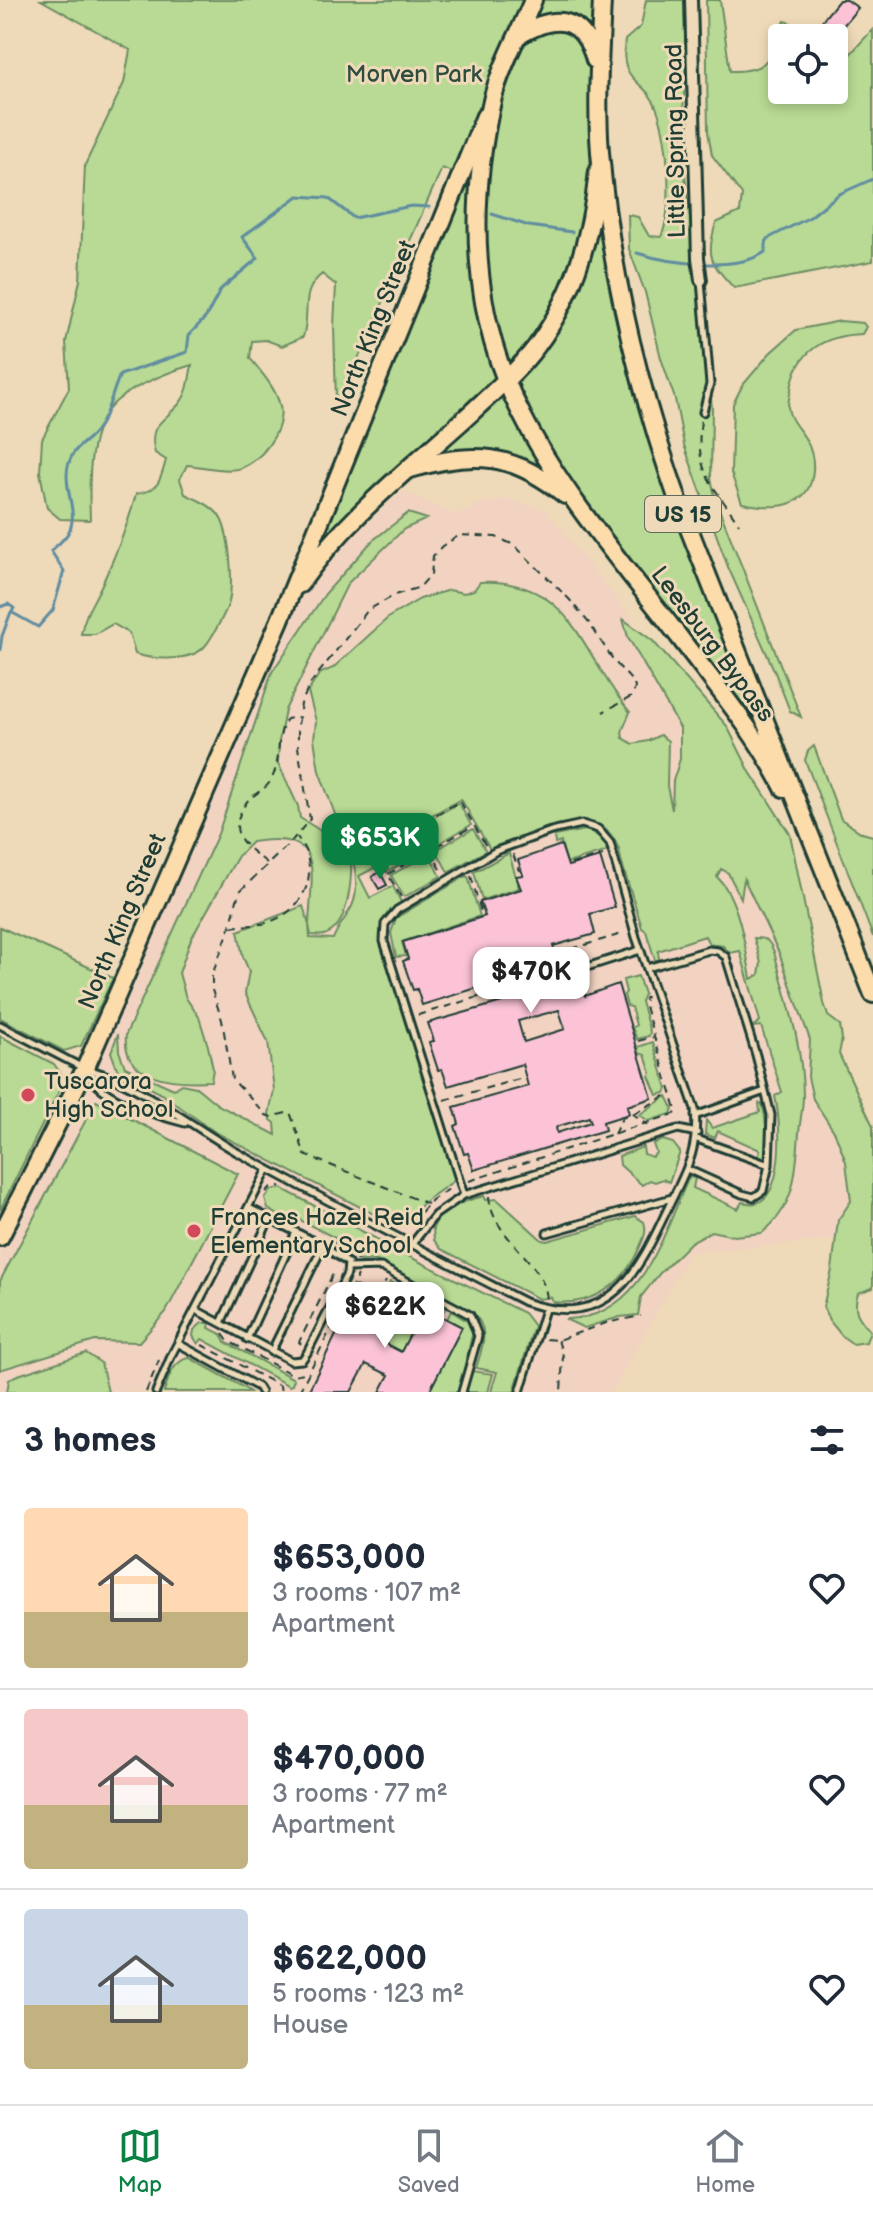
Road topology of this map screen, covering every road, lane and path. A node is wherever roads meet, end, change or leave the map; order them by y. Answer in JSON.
{"nodes":[{"id":1,"x":533,"y":0,"type":"edge"},
{"id":2,"x":602,"y":0,"type":"edge"},
{"id":3,"x":691,"y":0,"type":"edge"},
{"id":4,"x":518,"y":36,"type":"junction"},
{"id":5,"x":598,"y":77,"type":"junction"},
{"id":6,"x":492,"y":98,"type":"junction"},
{"id":7,"x":600,"y":152,"type":"junction"},
{"id":8,"x":701,"y":280,"type":"joint"},
{"id":9,"x":506,"y":380,"type":"junction"},
{"id":10,"x":703,"y":412,"type":"joint"},
{"id":11,"x":410,"y":469,"type":"junction"},
{"id":12,"x":580,"y":507,"type":"junction"},
{"id":13,"x":739,"y":524,"type":"dead end"},
{"id":14,"x":280,"y":620,"type":"junction"},
{"id":15,"x":603,"y":712,"type":"dead end"},
{"id":16,"x":299,"y":717,"type":"junction"},
{"id":17,"x":416,"y":825,"type":"junction"},
{"id":18,"x":474,"y":826,"type":"junction"},
{"id":19,"x":296,"y":836,"type":"junction"},
{"id":20,"x":511,"y":845,"type":"junction"},
{"id":21,"x":431,"y":850,"type":"junction"},
{"id":22,"x":612,"y":853,"type":"junction"},
{"id":23,"x":490,"y":854,"type":"junction"},
{"id":24,"x":820,"y":861,"type":"junction"},
{"id":25,"x":268,"y":863,"type":"junction"},
{"id":26,"x":571,"y":864,"type":"dead end"},
{"id":27,"x":469,"y":867,"type":"junction"},
{"id":28,"x":519,"y":871,"type":"dead end"},
{"id":29,"x":388,"y":874,"type":"junction"},
{"id":30,"x":447,"y":880,"type":"junction"},
{"id":31,"x":405,"y":905,"type":"junction"},
{"id":32,"x":481,"y":912,"type":"dead end"},
{"id":33,"x":230,"y":928,"type":"junction"},
{"id":34,"x":634,"y":931,"type":"junction"},
{"id":35,"x":640,"y":950,"type":"junction"},
{"id":36,"x":558,"y":953,"type":"dead end"},
{"id":37,"x":590,"y":966,"type":"dead end"},
{"id":38,"x":647,"y":968,"type":"junction"},
{"id":39,"x":495,"y":992,"type":"dead end"},
{"id":40,"x":647,"y":993,"type":"dead end"},
{"id":41,"x":873,"y":994,"type":"edge"},
{"id":42,"x":409,"y":1018,"type":"junction"},
{"id":43,"x":0,"y":1025,"type":"edge"},
{"id":44,"x":655,"y":1037,"type":"junction"},
{"id":45,"x":638,"y":1041,"type":"dead end"},
{"id":46,"x":85,"y":1069,"type":"junction"},
{"id":47,"x":523,"y":1078,"type":"dead end"},
{"id":48,"x":765,"y":1091,"type":"junction"},
{"id":49,"x":672,"y":1092,"type":"junction"},
{"id":50,"x":435,"y":1103,"type":"junction"},
{"id":51,"x":633,"y":1114,"type":"junction"},
{"id":52,"x":695,"y":1116,"type":"junction"},
{"id":53,"x":190,"y":1125,"type":"junction"},
{"id":54,"x":648,"y":1125,"type":"junction"},
{"id":55,"x":601,"y":1133,"type":"dead end"},
{"id":56,"x":614,"y":1136,"type":"junction"},
{"id":57,"x":697,"y":1136,"type":"junction"},
{"id":58,"x":603,"y":1139,"type":"junction"},
{"id":59,"x":556,"y":1148,"type":"dead end"},
{"id":60,"x":558,"y":1153,"type":"junction"},
{"id":61,"x":769,"y":1165,"type":"junction"},
{"id":62,"x":268,"y":1169,"type":"junction"},
{"id":63,"x":687,"y":1169,"type":"junction"},
{"id":64,"x":460,"y":1184,"type":"junction"},
{"id":65,"x":265,"y":1193,"type":"dead end"},
{"id":66,"x":464,"y":1195,"type":"junction"},
{"id":67,"x":489,"y":1196,"type":"dead end"},
{"id":68,"x":673,"y":1198,"type":"junction"},
{"id":69,"x":264,"y":1199,"type":"dead end"},
{"id":70,"x":428,"y":1204,"type":"junction"},
{"id":71,"x":249,"y":1208,"type":"junction"},
{"id":72,"x":270,"y":1218,"type":"junction"},
{"id":73,"x":397,"y":1225,"type":"dead end"},
{"id":74,"x":296,"y":1232,"type":"junction"},
{"id":75,"x":547,"y":1233,"type":"dead end"},
{"id":76,"x":0,"y":1237,"type":"edge"},
{"id":77,"x":325,"y":1237,"type":"dead end"},
{"id":78,"x":412,"y":1244,"type":"junction"},
{"id":79,"x":323,"y":1246,"type":"junction"},
{"id":80,"x":358,"y":1267,"type":"junction"},
{"id":81,"x":348,"y":1268,"type":"junction"},
{"id":82,"x":334,"y":1272,"type":"dead end"},
{"id":83,"x":391,"y":1272,"type":"junction"},
{"id":84,"x":354,"y":1286,"type":"junction"},
{"id":85,"x":545,"y":1309,"type":"junction"},
{"id":86,"x":196,"y":1310,"type":"junction"},
{"id":87,"x":641,"y":1316,"type":"dead end"},
{"id":88,"x":221,"y":1323,"type":"junction"},
{"id":89,"x":222,"y":1332,"type":"dead end"},
{"id":90,"x":537,"y":1337,"type":"junction"},
{"id":91,"x":247,"y":1339,"type":"junction"},
{"id":92,"x":558,"y":1340,"type":"junction"},
{"id":93,"x":179,"y":1344,"type":"junction"},
{"id":94,"x":302,"y":1344,"type":"dead end"},
{"id":95,"x":202,"y":1345,"type":"dead end"},
{"id":96,"x":271,"y":1352,"type":"junction"},
{"id":97,"x":310,"y":1371,"type":"junction"},
{"id":98,"x":156,"y":1392,"type":"edge"},
{"id":99,"x":261,"y":1392,"type":"edge"},
{"id":100,"x":281,"y":1392,"type":"edge"},
{"id":101,"x":299,"y":1392,"type":"edge"},
{"id":102,"x":462,"y":1392,"type":"edge"},
{"id":103,"x":520,"y":1392,"type":"edge"},
{"id":104,"x":561,"y":1392,"type":"edge"}],
"edges":[{"from":1,"to":4,"type":"main road","number":"US 15"},
{"from":2,"to":5,"type":"main road","number":"US 15"},
{"from":3,"to":8,"type":"street","name":"Little Spring Road"},
{"from":4,"to":5,"type":"main road"},
{"from":4,"to":6,"type":"main road","number":"US 15"},
{"from":5,"to":7,"type":"main road","number":"US 15"},
{"from":6,"to":9,"type":"main road","name":"Leesburg Bypass","number":"US 15"},
{"from":6,"to":14,"type":"main road","name":"North King Street"},
{"from":7,"to":9,"type":"main road","name":"North King Street"},
{"from":7,"to":24,"type":"main road","name":"Leesburg Bypass","number":"US 15"},
{"from":8,"to":10,"type":"lane"},
{"from":9,"to":11,"type":"main road","name":"North King Street"},
{"from":9,"to":12,"type":"main road","name":"Leesburg Bypass","number":"US 15"},
{"from":10,"to":13,"type":"path"},
{"from":11,"to":12,"type":"main road"},
{"from":11,"to":14,"type":"main road","name":"North King Street"},
{"from":12,"to":24,"type":"main road","name":"Leesburg Bypass","number":"US 15"},
{"from":14,"to":46,"type":"main road","name":"North King Street"},
{"from":15,"to":16,"type":"path"},
{"from":16,"to":19,"type":"path"},
{"from":16,"to":25,"type":"path"},
{"from":17,"to":18,"type":"path"},
{"from":17,"to":21,"type":"path"},
{"from":17,"to":29,"type":"path"},
{"from":18,"to":21,"type":"path"},
{"from":18,"to":23,"type":"path"},
{"from":19,"to":25,"type":"path"},
{"from":19,"to":33,"type":"path"},
{"from":20,"to":22,"type":"lane"},
{"from":20,"to":23,"type":"lane"},
{"from":20,"to":28,"type":"path"},
{"from":21,"to":29,"type":"path"},
{"from":21,"to":30,"type":"path"},
{"from":22,"to":26,"type":"path"},
{"from":22,"to":34,"type":"lane"},
{"from":23,"to":27,"type":"lane"},
{"from":24,"to":41,"type":"main road","name":"Leesburg Bypass","number":"US 15"},
{"from":25,"to":33,"type":"path"},
{"from":27,"to":30,"type":"lane"},
{"from":27,"to":32,"type":"path"},
{"from":29,"to":31,"type":"path"},
{"from":30,"to":31,"type":"lane"},
{"from":31,"to":42,"type":"lane"},
{"from":33,"to":70,"type":"path"},
{"from":34,"to":35,"type":"lane"},
{"from":34,"to":36,"type":"path"},
{"from":35,"to":37,"type":"lane"},
{"from":35,"to":38,"type":"lane"},
{"from":38,"to":48,"type":"lane"},
{"from":38,"to":52,"type":"lane"},
{"from":39,"to":42,"type":"path"},
{"from":40,"to":44,"type":"path"},
{"from":42,"to":50,"type":"lane"},
{"from":43,"to":46,"type":"lane"},
{"from":44,"to":45,"type":"path"},
{"from":44,"to":49,"type":"path"},
{"from":46,"to":53,"type":"lane"},
{"from":46,"to":53,"type":"lane"},
{"from":46,"to":76,"type":"main road","name":"North King Street"},
{"from":47,"to":50,"type":"path"},
{"from":48,"to":52,"type":"lane"},
{"from":48,"to":61,"type":"lane"},
{"from":49,"to":51,"type":"path"},
{"from":49,"to":54,"type":"path"},
{"from":50,"to":64,"type":"lane"},
{"from":51,"to":54,"type":"path"},
{"from":51,"to":56,"type":"path"},
{"from":52,"to":57,"type":"lane"},
{"from":53,"to":62,"type":"lane"},
{"from":54,"to":56,"type":"path"},
{"from":55,"to":58,"type":"path"},
{"from":56,"to":58,"type":"path"},
{"from":57,"to":61,"type":"lane"},
{"from":57,"to":63,"type":"lane"},
{"from":57,"to":66,"type":"lane"},
{"from":58,"to":60,"type":"path"},
{"from":59,"to":60,"type":"path"},
{"from":60,"to":64,"type":"path"},
{"from":61,"to":63,"type":"lane"},
{"from":62,"to":71,"type":"lane"},
{"from":62,"to":78,"type":"lane"},
{"from":63,"to":68,"type":"lane"},
{"from":64,"to":66,"type":"lane"},
{"from":64,"to":70,"type":"path"},
{"from":65,"to":69,"type":"path"},
{"from":66,"to":78,"type":"lane"},
{"from":67,"to":85,"type":"path"},
{"from":68,"to":75,"type":"lane"},
{"from":68,"to":85,"type":"lane"},
{"from":70,"to":73,"type":"path"},
{"from":71,"to":72,"type":"lane"},
{"from":71,"to":86,"type":"lane"},
{"from":72,"to":74,"type":"lane"},
{"from":72,"to":88,"type":"lane"},
{"from":74,"to":79,"type":"lane"},
{"from":74,"to":91,"type":"lane"},
{"from":77,"to":80,"type":"path"},
{"from":78,"to":85,"type":"lane"},
{"from":79,"to":81,"type":"lane"},
{"from":79,"to":96,"type":"lane"},
{"from":80,"to":81,"type":"lane"},
{"from":80,"to":83,"type":"lane"},
{"from":80,"to":84,"type":"path"},
{"from":81,"to":96,"type":"lane"},
{"from":82,"to":94,"type":"path"},
{"from":83,"to":84,"type":"path"},
{"from":83,"to":102,"type":"lane"},
{"from":84,"to":97,"type":"path"},
{"from":85,"to":90,"type":"lane"},
{"from":86,"to":88,"type":"lane"},
{"from":86,"to":93,"type":"lane"},
{"from":87,"to":92,"type":"path"},
{"from":88,"to":91,"type":"lane"},
{"from":89,"to":97,"type":"path"},
{"from":90,"to":92,"type":"path"},
{"from":90,"to":103,"type":"lane"},
{"from":91,"to":96,"type":"lane"},
{"from":92,"to":104,"type":"path"},
{"from":93,"to":98,"type":"lane"},
{"from":93,"to":99,"type":"lane"},
{"from":95,"to":100,"type":"path"},
{"from":97,"to":101,"type":"path"}]}
